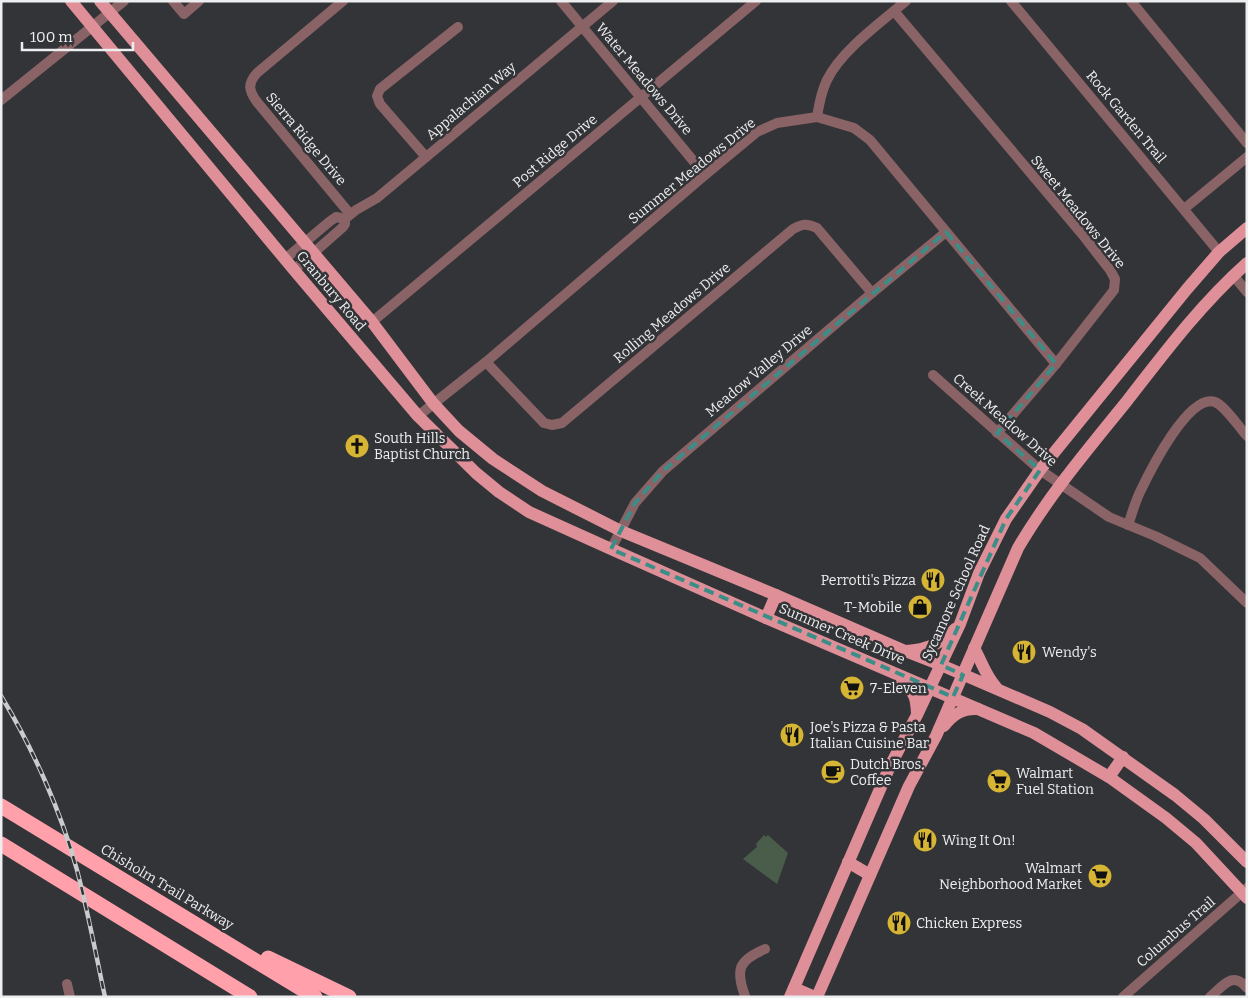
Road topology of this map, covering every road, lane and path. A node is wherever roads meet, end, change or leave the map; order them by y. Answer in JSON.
{"nodes":[{"id":1,"x":71,"y":1,"type":"edge"},
{"id":2,"x":100,"y":1,"type":"edge"},
{"id":3,"x":124,"y":1,"type":"edge"},
{"id":4,"x":173,"y":1,"type":"edge"},
{"id":5,"x":199,"y":1,"type":"edge"},
{"id":6,"x":343,"y":1,"type":"edge"},
{"id":7,"x":561,"y":1,"type":"edge"},
{"id":8,"x":613,"y":1,"type":"edge"},
{"id":9,"x":756,"y":1,"type":"edge"},
{"id":10,"x":906,"y":1,"type":"edge"},
{"id":11,"x":1010,"y":1,"type":"edge"},
{"id":12,"x":1131,"y":1,"type":"edge"},
{"id":13,"x":894,"y":11,"type":"junction"},
{"id":14,"x":110,"y":13,"type":"junction"},
{"id":15,"x":92,"y":26,"type":"junction"},
{"id":16,"x":582,"y":26,"type":"junction"},
{"id":17,"x":458,"y":27,"type":"dead end"},
{"id":18,"x":642,"y":97,"type":"junction"},
{"id":19,"x":1,"y":100,"type":"edge"},
{"id":20,"x":817,"y":117,"type":"junction"},
{"id":21,"x":1247,"y":143,"type":"edge"},
{"id":22,"x":426,"y":157,"type":"junction"},
{"id":23,"x":1247,"y":157,"type":"edge"},
{"id":24,"x":704,"y":174,"type":"junction"},
{"id":25,"x":1184,"y":209,"type":"junction"},
{"id":26,"x":347,"y":216,"type":"junction"},
{"id":27,"x":1247,"y":228,"type":"edge"},
{"id":28,"x":946,"y":232,"type":"junction"},
{"id":29,"x":305,"y":243,"type":"junction"},
{"id":30,"x":1219,"y":252,"type":"junction"},
{"id":31,"x":314,"y":253,"type":"junction"},
{"id":32,"x":285,"y":259,"type":"junction"},
{"id":33,"x":1247,"y":263,"type":"edge"},
{"id":34,"x":294,"y":270,"type":"junction"},
{"id":35,"x":1233,"y":276,"type":"junction"},
{"id":36,"x":1247,"y":292,"type":"edge"},
{"id":37,"x":872,"y":293,"type":"junction"},
{"id":38,"x":372,"y":322,"type":"junction"},
{"id":39,"x":486,"y":362,"type":"junction"},
{"id":40,"x":1056,"y":364,"type":"junction"},
{"id":41,"x":933,"y":375,"type":"dead end"},
{"id":42,"x":433,"y":403,"type":"junction"},
{"id":43,"x":418,"y":416,"type":"junction"},
{"id":44,"x":997,"y":433,"type":"junction"},
{"id":45,"x":1247,"y":436,"type":"edge"},
{"id":46,"x":1040,"y":470,"type":"junction"},
{"id":47,"x":1060,"y":484,"type":"junction"},
{"id":48,"x":1128,"y":525,"type":"junction"},
{"id":49,"x":621,"y":530,"type":"junction"},
{"id":50,"x":611,"y":549,"type":"junction"},
{"id":51,"x":776,"y":595,"type":"junction"},
{"id":52,"x":1247,"y":603,"type":"edge"},
{"id":53,"x":766,"y":618,"type":"junction"},
{"id":54,"x":960,"y":624,"type":"junction"},
{"id":55,"x":974,"y":648,"type":"junction"},
{"id":56,"x":905,"y":651,"type":"junction"},
{"id":57,"x":941,"y":665,"type":"junction"},
{"id":58,"x":894,"y":672,"type":"junction"},
{"id":59,"x":963,"y":674,"type":"junction"},
{"id":60,"x":930,"y":687,"type":"junction"},
{"id":61,"x":1000,"y":690,"type":"junction"},
{"id":62,"x":953,"y":697,"type":"junction"},
{"id":63,"x":982,"y":709,"type":"junction"},
{"id":64,"x":917,"y":715,"type":"junction"},
{"id":65,"x":936,"y":736,"type":"junction"},
{"id":66,"x":1123,"y":757,"type":"junction"},
{"id":67,"x":1109,"y":777,"type":"junction"},
{"id":68,"x":3,"y":807,"type":"edge"},
{"id":69,"x":1,"y":844,"type":"edge"},
{"id":70,"x":848,"y":862,"type":"junction"},
{"id":71,"x":1247,"y":862,"type":"edge"},
{"id":72,"x":870,"y":875,"type":"junction"},
{"id":73,"x":1245,"y":893,"type":"edge"},
{"id":74,"x":197,"y":924,"type":"junction"},
{"id":75,"x":765,"y":949,"type":"dead end"},
{"id":76,"x":176,"y":951,"type":"junction"},
{"id":77,"x":67,"y":984,"type":"dead end"},
{"id":78,"x":1247,"y":988,"type":"edge"},
{"id":79,"x":792,"y":992,"type":"edge"},
{"id":80,"x":745,"y":996,"type":"edge"},
{"id":81,"x":70,"y":997,"type":"edge"},
{"id":82,"x":233,"y":997,"type":"edge"},
{"id":83,"x":250,"y":997,"type":"edge"},
{"id":84,"x":315,"y":997,"type":"edge"},
{"id":85,"x":349,"y":997,"type":"edge"},
{"id":86,"x":816,"y":997,"type":"edge"},
{"id":87,"x":1123,"y":997,"type":"edge"},
{"id":88,"x":1210,"y":997,"type":"edge"}],
"edges":[{"from":1,"to":15,"type":"main road","name":"Granbury Road"},
{"from":2,"to":14,"type":"main road","name":"Granbury Road"},
{"from":3,"to":14,"type":"street"},
{"from":4,"to":5,"type":"street"},
{"from":6,"to":26,"type":"street","name":"Sierra Ridge Drive"},
{"from":7,"to":16,"type":"street","name":"Water Meadows Drive"},
{"from":8,"to":16,"type":"street","name":"Appalachian Way"},
{"from":9,"to":18,"type":"street","name":"Post Ridge Drive"},
{"from":10,"to":13,"type":"street"},
{"from":11,"to":25,"type":"street","name":"Rock Garden Trail"},
{"from":12,"to":21,"type":"street"},
{"from":13,"to":20,"type":"street"},
{"from":13,"to":40,"type":"street","name":"Sweet Meadows Drive"},
{"from":14,"to":15,"type":"street"},
{"from":14,"to":29,"type":"main road","name":"Granbury Road"},
{"from":15,"to":19,"type":"street"},
{"from":15,"to":32,"type":"main road","name":"Granbury Road"},
{"from":16,"to":18,"type":"street","name":"Water Meadows Drive"},
{"from":16,"to":22,"type":"street","name":"Appalachian Way"},
{"from":17,"to":22,"type":"street"},
{"from":18,"to":24,"type":"street","name":"Water Meadows Drive"},
{"from":18,"to":38,"type":"street","name":"Post Ridge Drive"},
{"from":20,"to":24,"type":"street","name":"Summer Meadows Drive"},
{"from":20,"to":28,"type":"street","name":"Summer Meadows Drive"},
{"from":22,"to":26,"type":"street","name":"Appalachian Way"},
{"from":23,"to":25,"type":"street"},
{"from":24,"to":39,"type":"street","name":"Summer Meadows Drive"},
{"from":25,"to":30,"type":"street","name":"Rock Garden Trail"},
{"from":26,"to":29,"type":"street","name":"Appalachian Way"},
{"from":26,"to":31,"type":"street","name":"Appalachian Way"},
{"from":27,"to":30,"type":"main road","name":"Sycamore School Road"},
{"from":28,"to":37,"type":"street","name":"Meadow Valley Drive"},
{"from":28,"to":40,"type":"street","name":"Summer Meadows Drive"},
{"from":29,"to":31,"type":"main road","name":"Granbury Road"},
{"from":29,"to":32,"type":"street","name":"Appalachian Way"},
{"from":30,"to":46,"type":"main road","name":"Sycamore School Road"},
{"from":31,"to":34,"type":"street","name":"Appalachian Way"},
{"from":31,"to":38,"type":"main road","name":"Granbury Road"},
{"from":32,"to":34,"type":"main road","name":"Granbury Road"},
{"from":33,"to":35,"type":"main road"},
{"from":34,"to":43,"type":"main road","name":"Granbury Road"},
{"from":35,"to":36,"type":"street"},
{"from":35,"to":47,"type":"main road"},
{"from":37,"to":39,"type":"street","name":"Rolling Meadows Drive"},
{"from":37,"to":49,"type":"street","name":"Meadow Valley Drive"},
{"from":38,"to":42,"type":"main road","name":"Granbury Road"},
{"from":39,"to":42,"type":"street","name":"Summer Meadows Drive"},
{"from":40,"to":44,"type":"street","name":"Sweet Meadows Drive"},
{"from":41,"to":44,"type":"street","name":"Creek Meadow Drive"},
{"from":42,"to":43,"type":"street","name":"Summer Meadows Drive"},
{"from":42,"to":49,"type":"main road","name":"Granbury Road"},
{"from":43,"to":50,"type":"main road","name":"Granbury Road"},
{"from":44,"to":46,"type":"street","name":"Creek Meadow Drive"},
{"from":45,"to":48,"type":"street"},
{"from":46,"to":47,"type":"street","name":"Creek Meadow Drive"},
{"from":46,"to":54,"type":"main road","name":"Sycamore School Road"},
{"from":47,"to":48,"type":"street","name":"Creek Meadow Drive"},
{"from":47,"to":55,"type":"main road"},
{"from":48,"to":52,"type":"street","name":"Creek Meadow Drive"},
{"from":49,"to":50,"type":"street","name":"Meadow Valley Drive"},
{"from":49,"to":51,"type":"main road","name":"Summer Creek Drive"},
{"from":50,"to":53,"type":"main road","name":"Summer Creek Drive"},
{"from":51,"to":53,"type":"main road"},
{"from":51,"to":56,"type":"main road","name":"Summer Creek Drive"},
{"from":53,"to":58,"type":"main road","name":"Summer Creek Drive"},
{"from":54,"to":56,"type":"main road"},
{"from":54,"to":57,"type":"main road","name":"Sycamore School Road"},
{"from":55,"to":59,"type":"main road"},
{"from":55,"to":61,"type":"main road"},
{"from":56,"to":57,"type":"main road","name":"Summer Creek Drive"},
{"from":57,"to":59,"type":"main road","name":"Summer Creek Drive"},
{"from":57,"to":60,"type":"main road","name":"Sycamore School Road"},
{"from":58,"to":60,"type":"main road","name":"Summer Creek Drive"},
{"from":58,"to":64,"type":"main road"},
{"from":59,"to":61,"type":"main road","name":"Summer Creek Drive"},
{"from":59,"to":62,"type":"main road"},
{"from":60,"to":62,"type":"main road","name":"Summer Creek Drive"},
{"from":60,"to":64,"type":"main road","name":"Sycamore School Road"},
{"from":61,"to":66,"type":"main road","name":"Summer Creek Drive"},
{"from":62,"to":63,"type":"main road","name":"Summer Creek Drive"},
{"from":62,"to":65,"type":"main road"},
{"from":63,"to":65,"type":"main road"},
{"from":63,"to":67,"type":"main road","name":"Summer Creek Drive"},
{"from":64,"to":70,"type":"main road","name":"Sycamore School Road"},
{"from":65,"to":72,"type":"main road"},
{"from":66,"to":67,"type":"main road"},
{"from":66,"to":71,"type":"main road","name":"Summer Creek Drive"},
{"from":67,"to":73,"type":"main road","name":"Summer Creek Drive"},
{"from":68,"to":74,"type":"highway","name":"Chisholm Trail Parkway"},
{"from":69,"to":76,"type":"highway"},
{"from":70,"to":72,"type":"main road"},
{"from":70,"to":79,"type":"main road","name":"Sycamore School Road"},
{"from":72,"to":86,"type":"main road"},
{"from":73,"to":87,"type":"street","name":"Columbus Trail"},
{"from":74,"to":84,"type":"highway","name":"Chisholm Trail Parkway"},
{"from":74,"to":85,"type":"highway"},
{"from":75,"to":80,"type":"street"},
{"from":76,"to":82,"type":"highway"},
{"from":76,"to":83,"type":"highway"},
{"from":77,"to":81,"type":"street"},
{"from":78,"to":88,"type":"street"},
{"from":79,"to":86,"type":"main road"}]}
